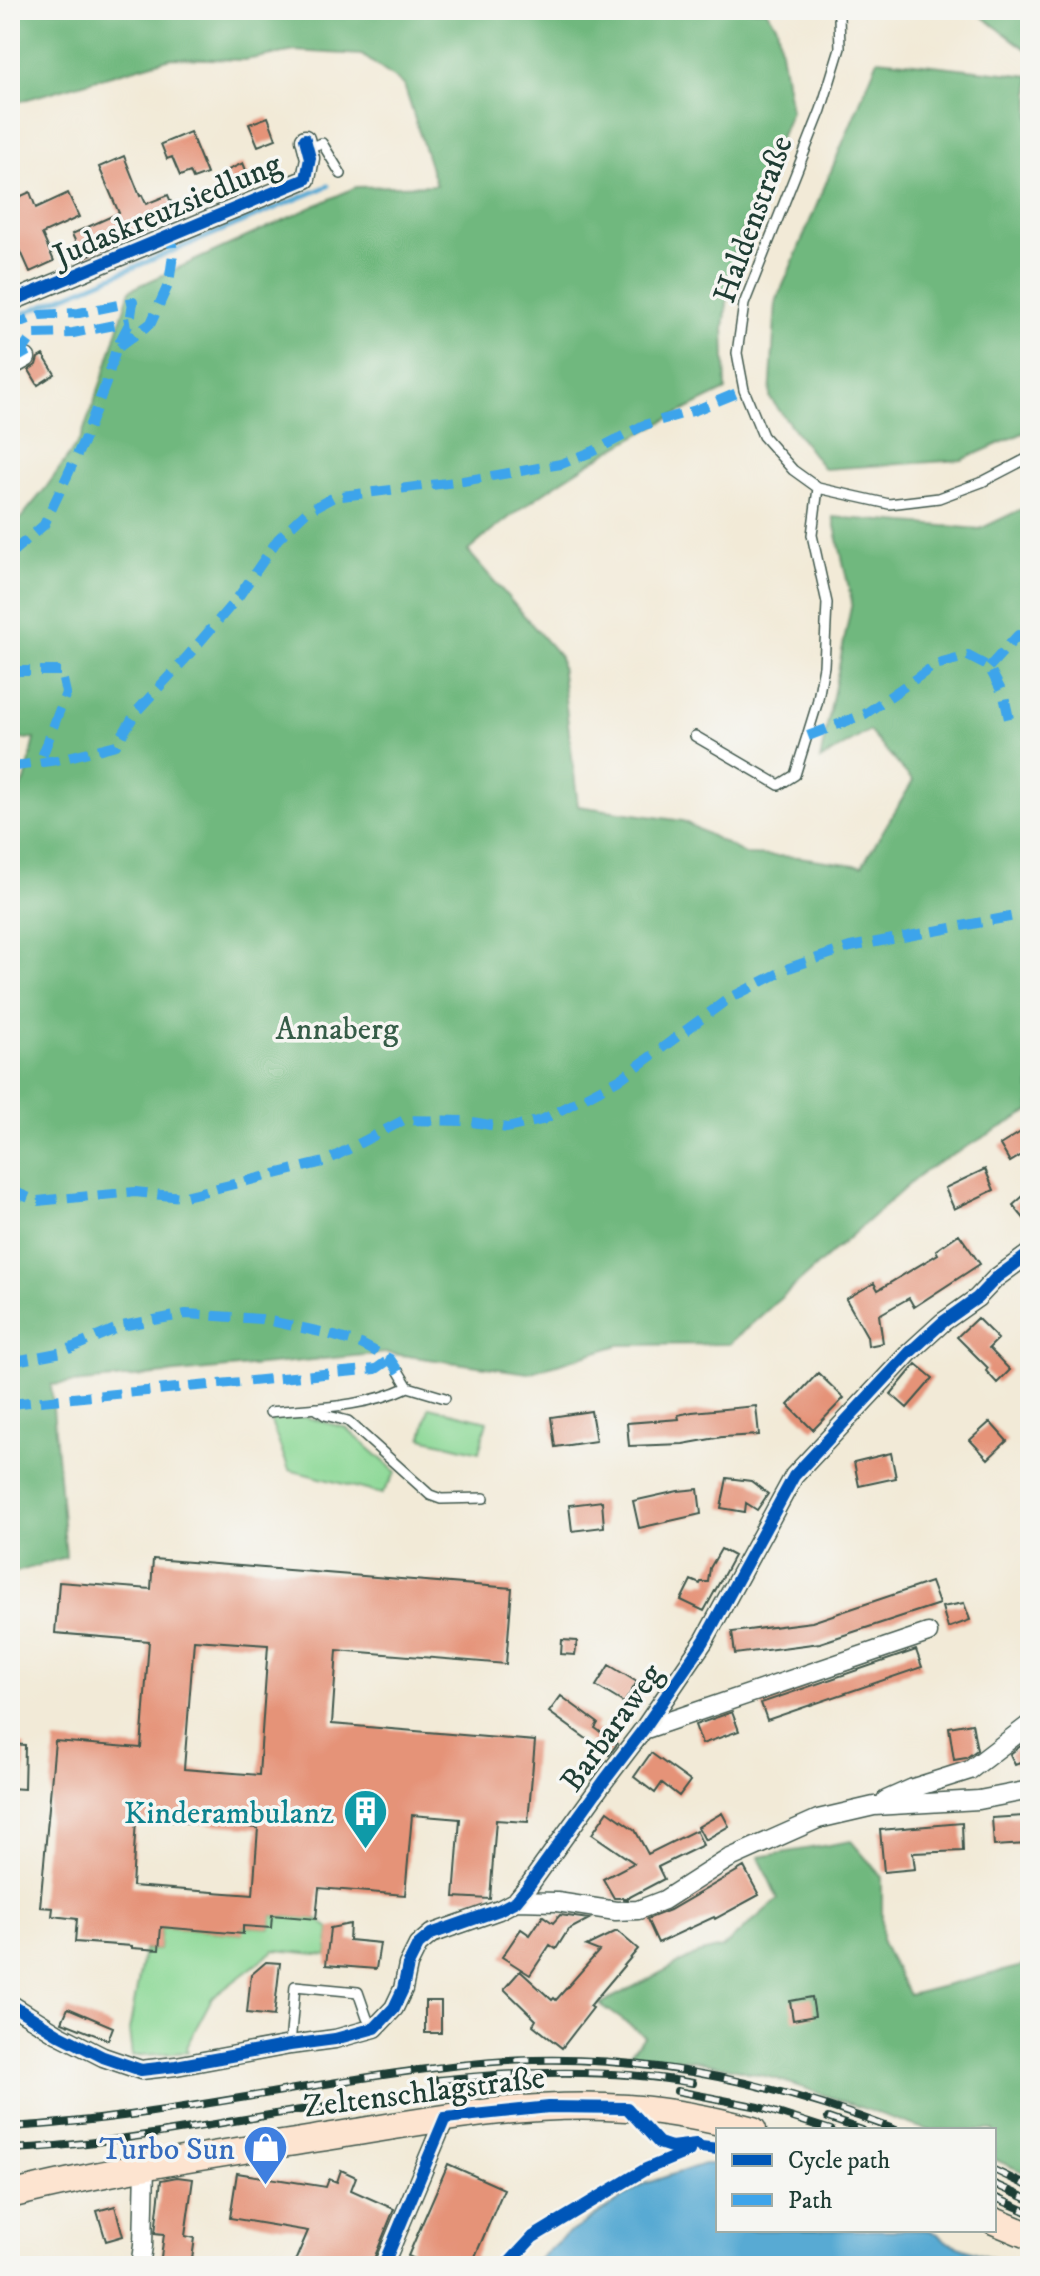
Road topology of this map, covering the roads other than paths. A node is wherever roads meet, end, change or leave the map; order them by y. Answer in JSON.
{"nodes":[{"id":1,"x":835,"y":10,"type":"edge"},
{"id":2,"x":306,"y":144,"type":"joint"},
{"id":3,"x":341,"y":174,"type":"dead end"},
{"id":4,"x":10,"y":302,"type":"edge"},
{"id":5,"x":1030,"y":457,"type":"edge"},
{"id":6,"x":818,"y":488,"type":"junction"},
{"id":7,"x":695,"y":736,"type":"dead end"},
{"id":8,"x":1030,"y":1253,"type":"edge"},
{"id":9,"x":399,"y":1372,"type":"dead end"},
{"id":10,"x":408,"y":1387,"type":"junction"},
{"id":11,"x":445,"y":1398,"type":"dead end"},
{"id":12,"x":315,"y":1408,"type":"junction"},
{"id":13,"x":270,"y":1412,"type":"dead end"},
{"id":14,"x":484,"y":1498,"type":"dead end"},
{"id":15,"x":928,"y":1633,"type":"dead end"},
{"id":16,"x":1030,"y":1724,"type":"edge"},
{"id":17,"x":643,"y":1730,"type":"junction"},
{"id":18,"x":1030,"y":1790,"type":"edge"},
{"id":19,"x":874,"y":1806,"type":"junction"},
{"id":20,"x":516,"y":1901,"type":"junction"},
{"id":21,"x":10,"y":2004,"type":"edge"},
{"id":22,"x":375,"y":2028,"type":"junction"},
{"id":23,"x":290,"y":2045,"type":"junction"},
{"id":24,"x":445,"y":2118,"type":"junction"},
{"id":25,"x":744,"y":2128,"type":"edge"},
{"id":26,"x":145,"y":2166,"type":"junction"},
{"id":27,"x":10,"y":2195,"type":"edge"},
{"id":28,"x":996,"y":2222,"type":"edge"},
{"id":29,"x":1030,"y":2236,"type":"edge"},
{"id":30,"x":140,"y":2266,"type":"edge"},
{"id":31,"x":383,"y":2266,"type":"edge"}],
"edges":[{"from":1,"to":6,"type":"lane","name":"Haldenstraße"},
{"from":2,"to":3,"type":"lane"},
{"from":2,"to":4,"type":"street","name":"Judaskreuzsiedlung"},
{"from":5,"to":6,"type":"lane","name":"Haldenstraße"},
{"from":6,"to":7,"type":"lane"},
{"from":8,"to":17,"type":"street","name":"Barbaraweg"},
{"from":9,"to":10,"type":"lane"},
{"from":10,"to":11,"type":"lane"},
{"from":10,"to":12,"type":"lane"},
{"from":12,"to":13,"type":"lane"},
{"from":12,"to":14,"type":"lane"},
{"from":15,"to":17,"type":"street","name":"Barbaraweg"},
{"from":16,"to":19,"type":"street"},
{"from":17,"to":20,"type":"street","name":"Barbaraweg"},
{"from":18,"to":19,"type":"street"},
{"from":19,"to":20,"type":"street"},
{"from":20,"to":22,"type":"street","name":"Barbaraweg"},
{"from":21,"to":23,"type":"street"},
{"from":22,"to":23,"type":"street"},
{"from":22,"to":23,"type":"lane"},
{"from":24,"to":25,"type":"main road","name":"Zeltenschlagstraße"},
{"from":24,"to":26,"type":"main road","name":"Zeltenschlagstraße"},
{"from":24,"to":31,"type":"street"},
{"from":26,"to":27,"type":"main road","name":"Zeltenschlagstraße"},
{"from":26,"to":30,"type":"street"},
{"from":28,"to":29,"type":"main road"}]}
